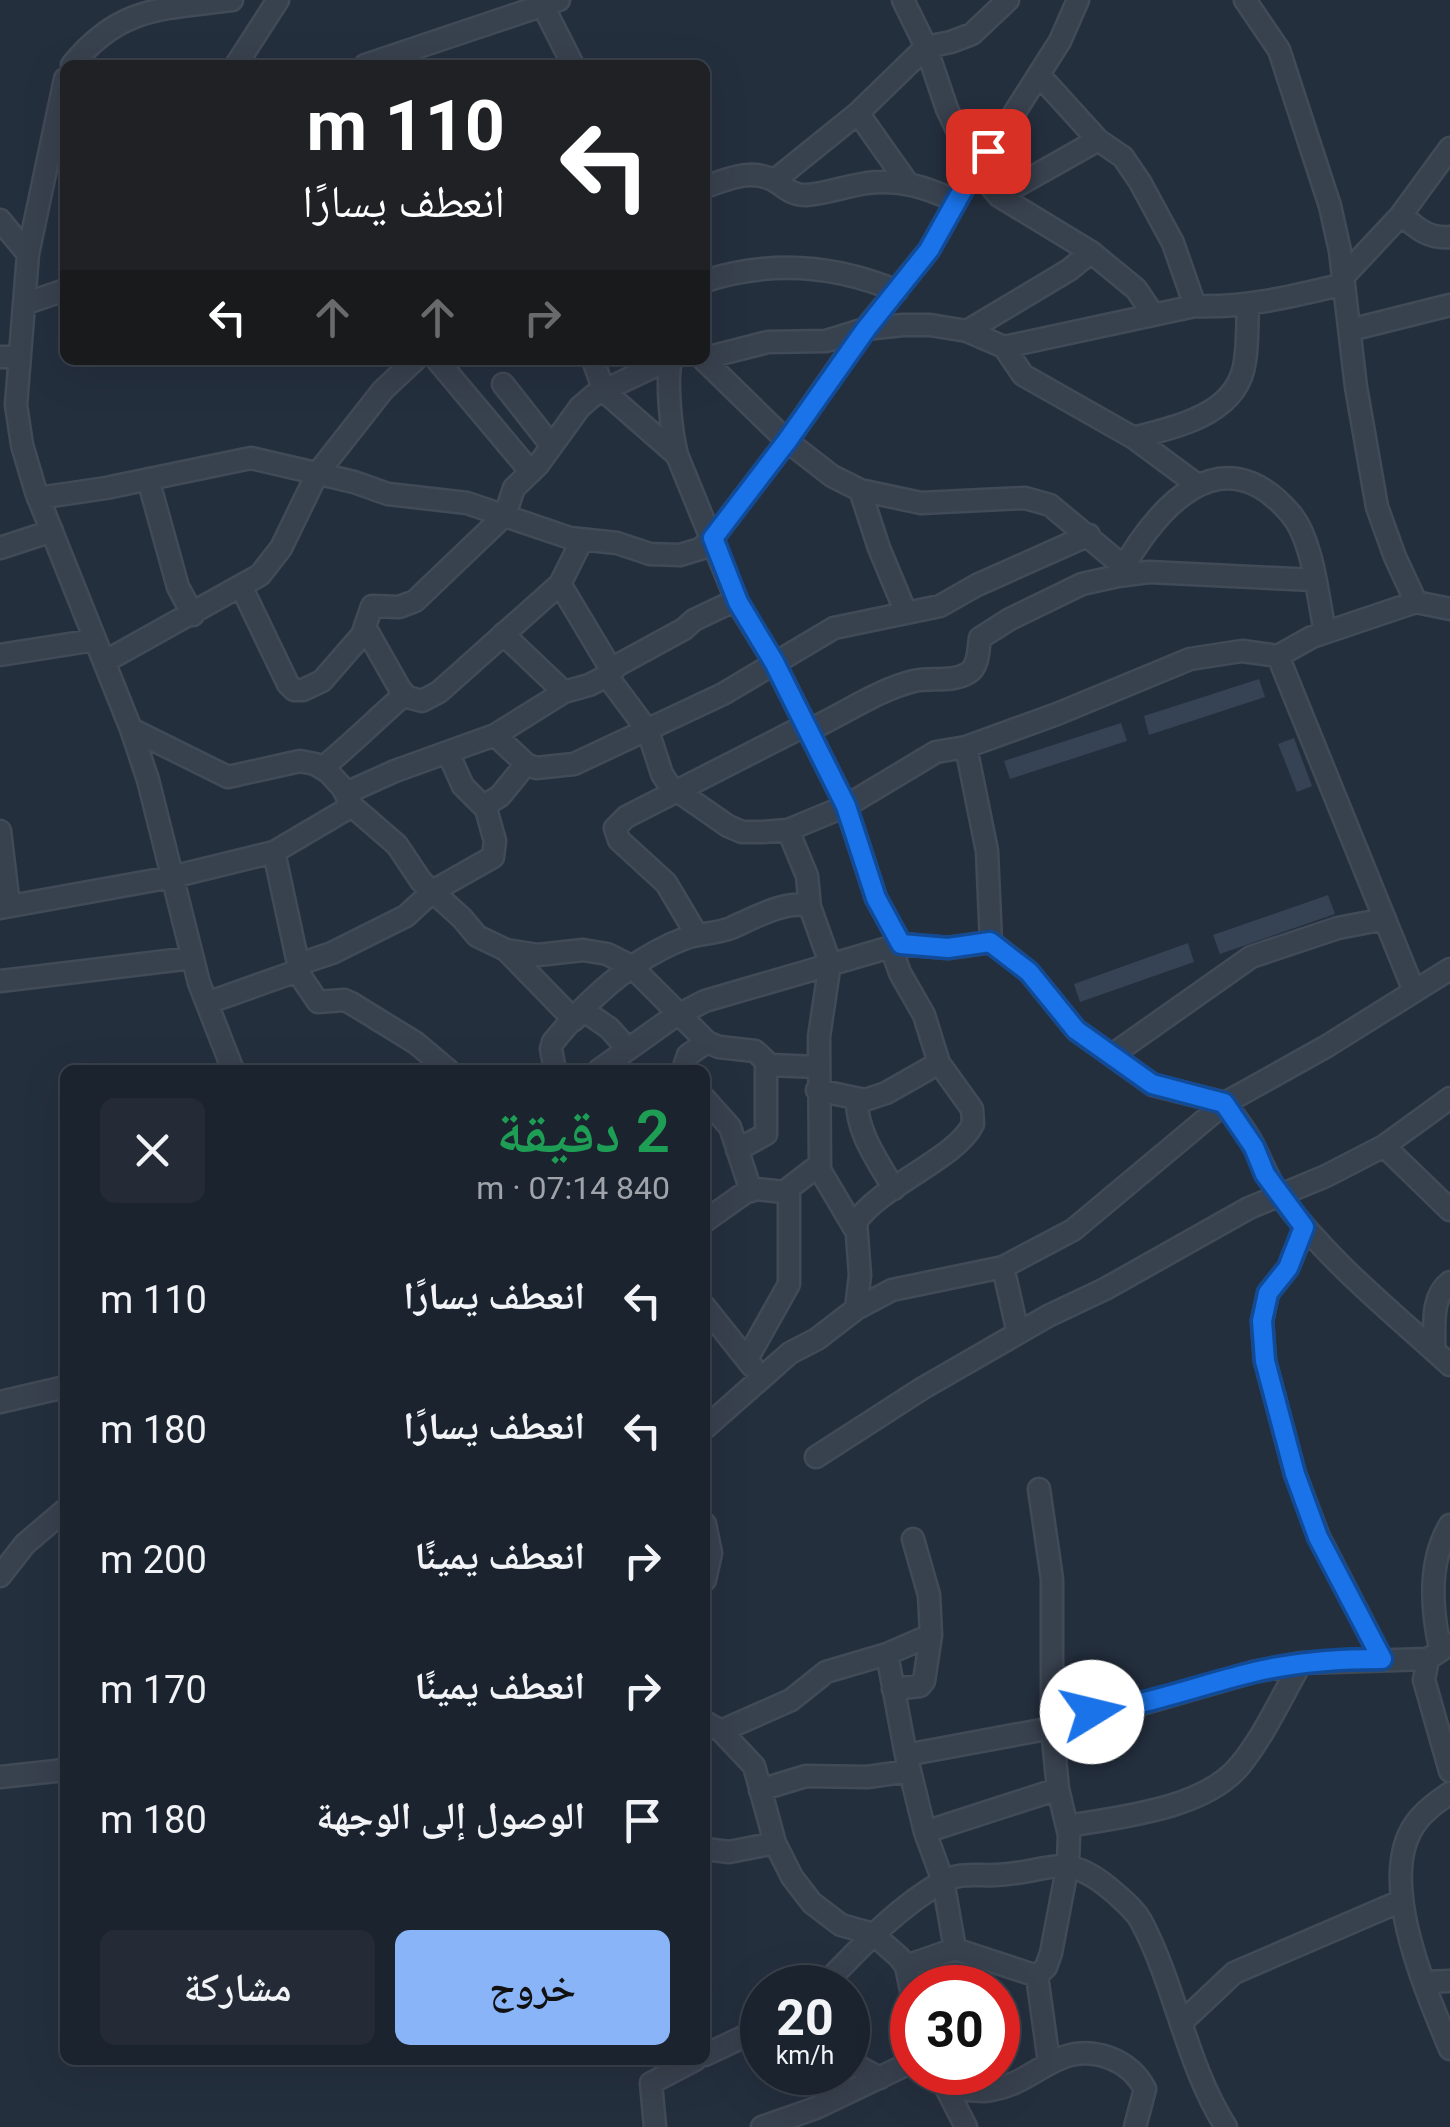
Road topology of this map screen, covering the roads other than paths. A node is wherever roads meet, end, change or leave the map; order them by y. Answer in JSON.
{"nodes":[{"id":1,"x":119,"y":0,"type":"edge"},
{"id":2,"x":232,"y":0,"type":"edge"},
{"id":3,"x":278,"y":0,"type":"edge"},
{"id":4,"x":903,"y":0,"type":"edge"},
{"id":5,"x":1008,"y":0,"type":"edge"},
{"id":6,"x":1078,"y":0,"type":"edge"},
{"id":7,"x":1245,"y":0,"type":"edge"},
{"id":8,"x":546,"y":2,"type":"edge"},
{"id":9,"x":117,"y":23,"type":"junction"},
{"id":10,"x":926,"y":47,"type":"junction"},
{"id":11,"x":76,"y":60,"type":"edge"},
{"id":12,"x":239,"y":60,"type":"edge"},
{"id":13,"x":378,"y":60,"type":"edge"},
{"id":14,"x":571,"y":60,"type":"edge"},
{"id":15,"x":1039,"y":74,"type":"junction"},
{"id":16,"x":60,"y":104,"type":"edge"},
{"id":17,"x":858,"y":114,"type":"junction"},
{"id":18,"x":1098,"y":140,"type":"junction"},
{"id":19,"x":1450,"y":148,"type":"edge"},
{"id":20,"x":975,"y":168,"type":"junction"},
{"id":21,"x":775,"y":180,"type":"junction"},
{"id":22,"x":906,"y":181,"type":"junction"},
{"id":23,"x":710,"y":185,"type":"edge"},
{"id":24,"x":1000,"y":196,"type":"junction"},
{"id":25,"x":956,"y":201,"type":"junction"},
{"id":26,"x":1400,"y":215,"type":"junction"},
{"id":27,"x":0,"y":220,"type":"edge"},
{"id":28,"x":1450,"y":237,"type":"edge"},
{"id":29,"x":1091,"y":252,"type":"junction"},
{"id":30,"x":28,"y":254,"type":"junction"},
{"id":31,"x":710,"y":280,"type":"edge"},
{"id":32,"x":1343,"y":280,"type":"junction"},
{"id":33,"x":897,"y":290,"type":"junction"},
{"id":34,"x":60,"y":292,"type":"edge"},
{"id":35,"x":24,"y":304,"type":"junction"},
{"id":36,"x":1248,"y":304,"type":"junction"},
{"id":37,"x":1450,"y":305,"type":"edge"},
{"id":38,"x":1195,"y":306,"type":"junction"},
{"id":39,"x":1153,"y":314,"type":"junction"},
{"id":40,"x":866,"y":329,"type":"junction"},
{"id":41,"x":1350,"y":330,"type":"junction"},
{"id":42,"x":967,"y":331,"type":"junction"},
{"id":43,"x":1004,"y":347,"type":"junction"},
{"id":44,"x":10,"y":357,"type":"edge"},
{"id":45,"x":710,"y":357,"type":"edge"},
{"id":46,"x":410,"y":365,"type":"edge"},
{"id":47,"x":440,"y":365,"type":"edge"},
{"id":48,"x":594,"y":365,"type":"edge"},
{"id":49,"x":659,"y":365,"type":"edge"},
{"id":50,"x":669,"y":365,"type":"edge"},
{"id":51,"x":710,"y":365,"type":"edge"},
{"id":52,"x":503,"y":384,"type":"dead end"},
{"id":53,"x":604,"y":391,"type":"junction"},
{"id":54,"x":1134,"y":438,"type":"junction"},
{"id":55,"x":787,"y":441,"type":"junction"},
{"id":56,"x":551,"y":445,"type":"junction"},
{"id":57,"x":676,"y":454,"type":"junction"},
{"id":58,"x":531,"y":472,"type":"junction"},
{"id":59,"x":317,"y":474,"type":"junction"},
{"id":60,"x":148,"y":479,"type":"junction"},
{"id":61,"x":1196,"y":484,"type":"junction"},
{"id":62,"x":860,"y":490,"type":"junction"},
{"id":63,"x":38,"y":498,"type":"junction"},
{"id":64,"x":505,"y":515,"type":"junction"},
{"id":65,"x":52,"y":531,"type":"junction"},
{"id":66,"x":1089,"y":535,"type":"junction"},
{"id":67,"x":713,"y":538,"type":"junction"},
{"id":68,"x":582,"y":540,"type":"junction"},
{"id":69,"x":0,"y":548,"type":"edge"},
{"id":70,"x":1121,"y":571,"type":"junction"},
{"id":71,"x":1314,"y":580,"type":"junction"},
{"id":72,"x":560,"y":584,"type":"junction"},
{"id":73,"x":241,"y":586,"type":"junction"},
{"id":74,"x":736,"y":600,"type":"junction"},
{"id":75,"x":1416,"y":602,"type":"junction"},
{"id":76,"x":1450,"y":609,"type":"edge"},
{"id":77,"x":906,"y":614,"type":"junction"},
{"id":78,"x":193,"y":615,"type":"junction"},
{"id":79,"x":366,"y":629,"type":"junction"},
{"id":80,"x":1325,"y":632,"type":"junction"},
{"id":81,"x":503,"y":634,"type":"junction"},
{"id":82,"x":96,"y":640,"type":"junction"},
{"id":83,"x":0,"y":655,"type":"edge"},
{"id":84,"x":1278,"y":656,"type":"junction"},
{"id":85,"x":104,"y":662,"type":"junction"},
{"id":86,"x":774,"y":662,"type":"junction"},
{"id":87,"x":610,"y":673,"type":"junction"},
{"id":88,"x":564,"y":692,"type":"junction"},
{"id":89,"x":404,"y":694,"type":"junction"},
{"id":90,"x":808,"y":728,"type":"junction"},
{"id":91,"x":131,"y":729,"type":"junction"},
{"id":92,"x":648,"y":731,"type":"junction"},
{"id":93,"x":496,"y":735,"type":"junction"},
{"id":94,"x":966,"y":746,"type":"junction"},
{"id":95,"x":448,"y":753,"type":"junction"},
{"id":96,"x":526,"y":764,"type":"junction"},
{"id":97,"x":322,"y":768,"type":"junction"},
{"id":98,"x":679,"y":792,"type":"junction"},
{"id":99,"x":349,"y":800,"type":"junction"},
{"id":100,"x":846,"y":806,"type":"junction"},
{"id":101,"x":486,"y":810,"type":"junction"},
{"id":102,"x":788,"y":830,"type":"junction"},
{"id":103,"x":0,"y":831,"type":"edge"},
{"id":104,"x":274,"y":852,"type":"junction"},
{"id":105,"x":172,"y":878,"type":"junction"},
{"id":106,"x":433,"y":892,"type":"junction"},
{"id":107,"x":4,"y":907,"type":"edge"},
{"id":108,"x":810,"y":908,"type":"junction"},
{"id":109,"x":1385,"y":920,"type":"junction"},
{"id":110,"x":697,"y":934,"type":"junction"},
{"id":111,"x":990,"y":942,"type":"junction"},
{"id":112,"x":896,"y":946,"type":"junction"},
{"id":113,"x":506,"y":950,"type":"junction"},
{"id":114,"x":192,"y":958,"type":"junction"},
{"id":115,"x":830,"y":963,"type":"junction"},
{"id":116,"x":631,"y":966,"type":"junction"},
{"id":117,"x":299,"y":967,"type":"junction"},
{"id":118,"x":1450,"y":969,"type":"edge"},
{"id":119,"x":0,"y":981,"type":"edge"},
{"id":120,"x":1414,"y":991,"type":"junction"},
{"id":121,"x":207,"y":1003,"type":"junction"},
{"id":122,"x":578,"y":1015,"type":"junction"},
{"id":123,"x":678,"y":1015,"type":"junction"},
{"id":124,"x":707,"y":1042,"type":"junction"},
{"id":125,"x":628,"y":1049,"type":"junction"},
{"id":126,"x":1112,"y":1055,"type":"junction"},
{"id":127,"x":766,"y":1063,"type":"junction"},
{"id":128,"x":939,"y":1063,"type":"junction"},
{"id":129,"x":230,"y":1065,"type":"edge"},
{"id":130,"x":442,"y":1065,"type":"edge"},
{"id":131,"x":554,"y":1065,"type":"edge"},
{"id":132,"x":605,"y":1065,"type":"edge"},
{"id":133,"x":685,"y":1065,"type":"edge"},
{"id":134,"x":818,"y":1067,"type":"junction"},
{"id":135,"x":817,"y":1090,"type":"junction"},
{"id":136,"x":1450,"y":1098,"type":"edge"},
{"id":137,"x":857,"y":1100,"type":"junction"},
{"id":138,"x":1224,"y":1103,"type":"junction"},
{"id":139,"x":710,"y":1104,"type":"edge"},
{"id":140,"x":1384,"y":1146,"type":"junction"},
{"id":141,"x":737,"y":1150,"type":"junction"},
{"id":142,"x":819,"y":1165,"type":"junction"},
{"id":143,"x":790,"y":1188,"type":"junction"},
{"id":144,"x":894,"y":1189,"type":"junction"},
{"id":145,"x":751,"y":1190,"type":"junction"},
{"id":146,"x":1279,"y":1194,"type":"junction"},
{"id":147,"x":1450,"y":1210,"type":"edge"},
{"id":148,"x":710,"y":1218,"type":"edge"},
{"id":149,"x":1304,"y":1227,"type":"junction"},
{"id":150,"x":856,"y":1231,"type":"junction"},
{"id":151,"x":1003,"y":1267,"type":"junction"},
{"id":152,"x":1450,"y":1282,"type":"edge"},
{"id":153,"x":856,"y":1309,"type":"junction"},
{"id":154,"x":710,"y":1313,"type":"edge"},
{"id":155,"x":1018,"y":1333,"type":"junction"},
{"id":156,"x":1442,"y":1358,"type":"edge"},
{"id":157,"x":747,"y":1359,"type":"junction"},
{"id":158,"x":763,"y":1379,"type":"junction"},
{"id":159,"x":60,"y":1387,"type":"edge"},
{"id":160,"x":0,"y":1402,"type":"edge"},
{"id":161,"x":710,"y":1424,"type":"edge"},
{"id":162,"x":816,"y":1457,"type":"dead end"},
{"id":163,"x":1038,"y":1490,"type":"dead end"},
{"id":164,"x":60,"y":1514,"type":"edge"},
{"id":165,"x":1450,"y":1525,"type":"edge"},
{"id":166,"x":913,"y":1539,"type":"dead end"},
{"id":167,"x":0,"y":1576,"type":"edge"},
{"id":168,"x":931,"y":1635,"type":"junction"},
{"id":169,"x":1439,"y":1650,"type":"edge"},
{"id":170,"x":887,"y":1654,"type":"junction"},
{"id":171,"x":1382,"y":1659,"type":"junction"},
{"id":172,"x":1301,"y":1663,"type":"junction"},
{"id":173,"x":893,"y":1689,"type":"junction"},
{"id":174,"x":1052,"y":1722,"type":"junction"},
{"id":175,"x":713,"y":1726,"type":"edge"},
{"id":176,"x":908,"y":1763,"type":"junction"},
{"id":177,"x":60,"y":1771,"type":"edge"},
{"id":178,"x":1450,"y":1771,"type":"edge"},
{"id":179,"x":0,"y":1777,"type":"edge"},
{"id":180,"x":760,"y":1790,"type":"junction"},
{"id":181,"x":1058,"y":1790,"type":"junction"},
{"id":182,"x":1450,"y":1793,"type":"edge"},
{"id":183,"x":1068,"y":1826,"type":"junction"},
{"id":184,"x":925,"y":1832,"type":"junction"},
{"id":185,"x":775,"y":1843,"type":"junction"},
{"id":186,"x":710,"y":1850,"type":"edge"},
{"id":187,"x":1068,"y":1864,"type":"junction"},
{"id":188,"x":943,"y":1881,"type":"junction"},
{"id":189,"x":1401,"y":1902,"type":"junction"},
{"id":190,"x":873,"y":1934,"type":"junction"},
{"id":191,"x":954,"y":1949,"type":"junction"},
{"id":192,"x":843,"y":1965,"type":"edge"},
{"id":193,"x":905,"y":1965,"type":"edge"},
{"id":194,"x":909,"y":1965,"type":"edge"},
{"id":195,"x":1037,"y":1976,"type":"junction"},
{"id":196,"x":1450,"y":1981,"type":"edge"},
{"id":197,"x":1424,"y":1982,"type":"junction"},
{"id":198,"x":1182,"y":2022,"type":"junction"},
{"id":199,"x":740,"y":2039,"type":"edge"},
{"id":200,"x":1450,"y":2048,"type":"edge"},
{"id":201,"x":710,"y":2054,"type":"edge"},
{"id":202,"x":1049,"y":2062,"type":"junction"},
{"id":203,"x":685,"y":2065,"type":"edge"},
{"id":204,"x":870,"y":2073,"type":"edge"},
{"id":205,"x":890,"y":2073,"type":"edge"},
{"id":206,"x":880,"y":2078,"type":"junction"},
{"id":207,"x":1020,"y":2080,"type":"edge"},
{"id":208,"x":949,"y":2095,"type":"edge"},
{"id":209,"x":654,"y":2127,"type":"edge"},
{"id":210,"x":762,"y":2127,"type":"edge"},
{"id":211,"x":966,"y":2127,"type":"edge"},
{"id":212,"x":1135,"y":2127,"type":"edge"},
{"id":213,"x":1226,"y":2127,"type":"edge"}],
"edges":[{"from":1,"to":9,"type":"street"},
{"from":2,"to":9,"type":"street"},
{"from":3,"to":12,"type":"street"},
{"from":4,"to":10,"type":"street"},
{"from":5,"to":10,"type":"street"},
{"from":6,"to":15,"type":"street"},
{"from":7,"to":32,"type":"street"},
{"from":8,"to":13,"type":"street"},
{"from":8,"to":14,"type":"street"},
{"from":9,"to":11,"type":"street"},
{"from":10,"to":17,"type":"street"},
{"from":10,"to":20,"type":"street"},
{"from":15,"to":18,"type":"street"},
{"from":15,"to":20,"type":"street"},
{"from":16,"to":30,"type":"street"},
{"from":17,"to":21,"type":"street"},
{"from":17,"to":22,"type":"street"},
{"from":18,"to":24,"type":"street"},
{"from":18,"to":38,"type":"street"},
{"from":19,"to":26,"type":"street"},
{"from":20,"to":24,"type":"street"},
{"from":20,"to":25,"type":"street"},
{"from":21,"to":22,"type":"street"},
{"from":21,"to":23,"type":"street"},
{"from":22,"to":25,"type":"street"},
{"from":24,"to":29,"type":"street"},
{"from":25,"to":33,"type":"street"},
{"from":26,"to":28,"type":"street"},
{"from":26,"to":32,"type":"street"},
{"from":27,"to":30,"type":"street"},
{"from":29,"to":39,"type":"street"},
{"from":29,"to":42,"type":"street"},
{"from":30,"to":35,"type":"street"},
{"from":31,"to":33,"type":"street"},
{"from":32,"to":36,"type":"street"},
{"from":32,"to":41,"type":"street"},
{"from":33,"to":40,"type":"street"},
{"from":34,"to":35,"type":"street"},
{"from":35,"to":44,"type":"street"},
{"from":36,"to":38,"type":"street"},
{"from":36,"to":54,"type":"street"},
{"from":37,"to":41,"type":"street"},
{"from":38,"to":39,"type":"street"},
{"from":39,"to":43,"type":"street"},
{"from":40,"to":42,"type":"street"},
{"from":40,"to":45,"type":"street"},
{"from":40,"to":55,"type":"street"},
{"from":41,"to":75,"type":"street"},
{"from":42,"to":43,"type":"street"},
{"from":43,"to":54,"type":"street"},
{"from":44,"to":63,"type":"street"},
{"from":46,"to":59,"type":"street"},
{"from":47,"to":58,"type":"street"},
{"from":48,"to":53,"type":"street"},
{"from":49,"to":53,"type":"street"},
{"from":50,"to":57,"type":"street"},
{"from":51,"to":55,"type":"street"},
{"from":52,"to":56,"type":"street"},
{"from":53,"to":56,"type":"street"},
{"from":53,"to":57,"type":"street"},
{"from":54,"to":61,"type":"street"},
{"from":55,"to":62,"type":"street"},
{"from":55,"to":67,"type":"street"},
{"from":56,"to":58,"type":"street"},
{"from":57,"to":67,"type":"street"},
{"from":58,"to":64,"type":"street"},
{"from":59,"to":60,"type":"street"},
{"from":59,"to":64,"type":"street"},
{"from":59,"to":73,"type":"street"},
{"from":60,"to":63,"type":"street"},
{"from":60,"to":78,"type":"street"},
{"from":61,"to":70,"type":"street"},
{"from":61,"to":71,"type":"street"},
{"from":62,"to":66,"type":"street"},
{"from":62,"to":77,"type":"street"},
{"from":63,"to":65,"type":"street"},
{"from":64,"to":68,"type":"street"},
{"from":64,"to":79,"type":"street"},
{"from":65,"to":69,"type":"street"},
{"from":65,"to":82,"type":"street"},
{"from":66,"to":70,"type":"street"},
{"from":66,"to":77,"type":"street"},
{"from":67,"to":68,"type":"street"},
{"from":67,"to":74,"type":"street"},
{"from":68,"to":72,"type":"street"},
{"from":70,"to":71,"type":"street"},
{"from":70,"to":90,"type":"street"},
{"from":71,"to":80,"type":"street"},
{"from":72,"to":81,"type":"street"},
{"from":72,"to":87,"type":"street"},
{"from":73,"to":78,"type":"street"},
{"from":73,"to":79,"type":"street"},
{"from":74,"to":86,"type":"street"},
{"from":74,"to":87,"type":"street"},
{"from":75,"to":76,"type":"street"},
{"from":75,"to":80,"type":"street"},
{"from":77,"to":86,"type":"street"},
{"from":78,"to":85,"type":"street"},
{"from":79,"to":89,"type":"street"},
{"from":80,"to":84,"type":"street"},
{"from":81,"to":88,"type":"street"},
{"from":81,"to":89,"type":"street"},
{"from":82,"to":83,"type":"street"},
{"from":82,"to":85,"type":"street"},
{"from":84,"to":94,"type":"street"},
{"from":84,"to":109,"type":"street"},
{"from":85,"to":91,"type":"street"},
{"from":86,"to":90,"type":"street"},
{"from":86,"to":92,"type":"street"},
{"from":87,"to":88,"type":"street"},
{"from":87,"to":92,"type":"street"},
{"from":88,"to":93,"type":"street"},
{"from":89,"to":97,"type":"street"},
{"from":90,"to":98,"type":"street"},
{"from":90,"to":100,"type":"street"},
{"from":91,"to":97,"type":"street"},
{"from":91,"to":105,"type":"street"},
{"from":92,"to":96,"type":"street"},
{"from":92,"to":98,"type":"street"},
{"from":93,"to":95,"type":"street"},
{"from":93,"to":96,"type":"street"},
{"from":94,"to":100,"type":"street"},
{"from":94,"to":111,"type":"street"},
{"from":95,"to":99,"type":"street"},
{"from":95,"to":101,"type":"street"},
{"from":96,"to":101,"type":"street"},
{"from":97,"to":99,"type":"street"},
{"from":98,"to":102,"type":"street"},
{"from":98,"to":110,"type":"street"},
{"from":99,"to":104,"type":"street"},
{"from":99,"to":106,"type":"street"},
{"from":100,"to":102,"type":"street"},
{"from":100,"to":112,"type":"street"},
{"from":101,"to":106,"type":"street"},
{"from":102,"to":108,"type":"street"},
{"from":103,"to":107,"type":"street"},
{"from":104,"to":105,"type":"street"},
{"from":104,"to":117,"type":"street"},
{"from":105,"to":107,"type":"street"},
{"from":105,"to":114,"type":"street"},
{"from":106,"to":113,"type":"street"},
{"from":106,"to":117,"type":"street"},
{"from":108,"to":110,"type":"street"},
{"from":108,"to":115,"type":"street"},
{"from":109,"to":120,"type":"street"},
{"from":109,"to":126,"type":"street"},
{"from":110,"to":116,"type":"street"},
{"from":111,"to":112,"type":"street"},
{"from":111,"to":126,"type":"street"},
{"from":112,"to":115,"type":"street"},
{"from":112,"to":128,"type":"street"},
{"from":113,"to":116,"type":"street"},
{"from":113,"to":122,"type":"street"},
{"from":114,"to":119,"type":"street"},
{"from":114,"to":121,"type":"street"},
{"from":115,"to":123,"type":"street"},
{"from":115,"to":134,"type":"street"},
{"from":116,"to":122,"type":"street"},
{"from":116,"to":123,"type":"street"},
{"from":117,"to":121,"type":"street"},
{"from":117,"to":130,"type":"street"},
{"from":118,"to":120,"type":"street"},
{"from":120,"to":138,"type":"street"},
{"from":121,"to":129,"type":"street"},
{"from":122,"to":125,"type":"street"},
{"from":122,"to":131,"type":"street"},
{"from":123,"to":124,"type":"street"},
{"from":123,"to":125,"type":"street"},
{"from":124,"to":127,"type":"street"},
{"from":124,"to":133,"type":"street"},
{"from":125,"to":132,"type":"street"},
{"from":126,"to":138,"type":"street"},
{"from":127,"to":134,"type":"street"},
{"from":127,"to":141,"type":"street"},
{"from":128,"to":137,"type":"street"},
{"from":128,"to":144,"type":"street"},
{"from":134,"to":135,"type":"street"},
{"from":135,"to":137,"type":"street"},
{"from":135,"to":142,"type":"street"},
{"from":136,"to":140,"type":"street"},
{"from":137,"to":144,"type":"street"},
{"from":138,"to":146,"type":"street"},
{"from":138,"to":151,"type":"street"},
{"from":139,"to":141,"type":"street"},
{"from":140,"to":146,"type":"street"},
{"from":140,"to":147,"type":"street"},
{"from":141,"to":145,"type":"street"},
{"from":142,"to":143,"type":"street"},
{"from":142,"to":150,"type":"street"},
{"from":143,"to":145,"type":"street"},
{"from":143,"to":157,"type":"street"},
{"from":144,"to":150,"type":"street"},
{"from":145,"to":148,"type":"street"},
{"from":146,"to":149,"type":"street"},
{"from":146,"to":155,"type":"street"},
{"from":149,"to":156,"type":"street"},
{"from":149,"to":171,"type":"street"},
{"from":150,"to":153,"type":"street"},
{"from":151,"to":153,"type":"street"},
{"from":151,"to":155,"type":"street"},
{"from":152,"to":156,"type":"street"},
{"from":153,"to":158,"type":"street"},
{"from":154,"to":157,"type":"street"},
{"from":155,"to":162,"type":"street"},
{"from":157,"to":158,"type":"street"},
{"from":158,"to":161,"type":"street"},
{"from":159,"to":160,"type":"street"},
{"from":163,"to":174,"type":"street"},
{"from":164,"to":167,"type":"street"},
{"from":165,"to":169,"type":"street"},
{"from":166,"to":168,"type":"street"},
{"from":168,"to":170,"type":"street"},
{"from":168,"to":173,"type":"street"},
{"from":169,"to":171,"type":"street"},
{"from":169,"to":178,"type":"street"},
{"from":170,"to":173,"type":"street"},
{"from":170,"to":175,"type":"street"},
{"from":171,"to":172,"type":"street"},
{"from":172,"to":174,"type":"street"},
{"from":172,"to":183,"type":"street"},
{"from":173,"to":176,"type":"street"},
{"from":174,"to":176,"type":"street"},
{"from":174,"to":181,"type":"street"},
{"from":175,"to":180,"type":"street"},
{"from":176,"to":180,"type":"street"},
{"from":176,"to":184,"type":"street"},
{"from":177,"to":179,"type":"street"},
{"from":180,"to":185,"type":"street"},
{"from":181,"to":183,"type":"street"},
{"from":181,"to":184,"type":"street"},
{"from":182,"to":189,"type":"street"},
{"from":183,"to":187,"type":"street"},
{"from":184,"to":188,"type":"street"},
{"from":185,"to":186,"type":"street"},
{"from":185,"to":190,"type":"street"},
{"from":187,"to":188,"type":"street"},
{"from":187,"to":195,"type":"street"},
{"from":187,"to":198,"type":"street"},
{"from":188,"to":190,"type":"street"},
{"from":188,"to":191,"type":"street"},
{"from":189,"to":197,"type":"street"},
{"from":189,"to":198,"type":"street"},
{"from":190,"to":192,"type":"street"},
{"from":190,"to":193,"type":"street"},
{"from":191,"to":194,"type":"street"},
{"from":191,"to":195,"type":"street"},
{"from":195,"to":202,"type":"street"},
{"from":196,"to":197,"type":"street"},
{"from":197,"to":200,"type":"street"},
{"from":198,"to":213,"type":"street"},
{"from":199,"to":201,"type":"street"},
{"from":202,"to":207,"type":"street"},
{"from":202,"to":212,"type":"street"},
{"from":203,"to":209,"type":"street"},
{"from":204,"to":206,"type":"street"},
{"from":205,"to":206,"type":"street"},
{"from":206,"to":210,"type":"street"},
{"from":208,"to":211,"type":"street"}]}
